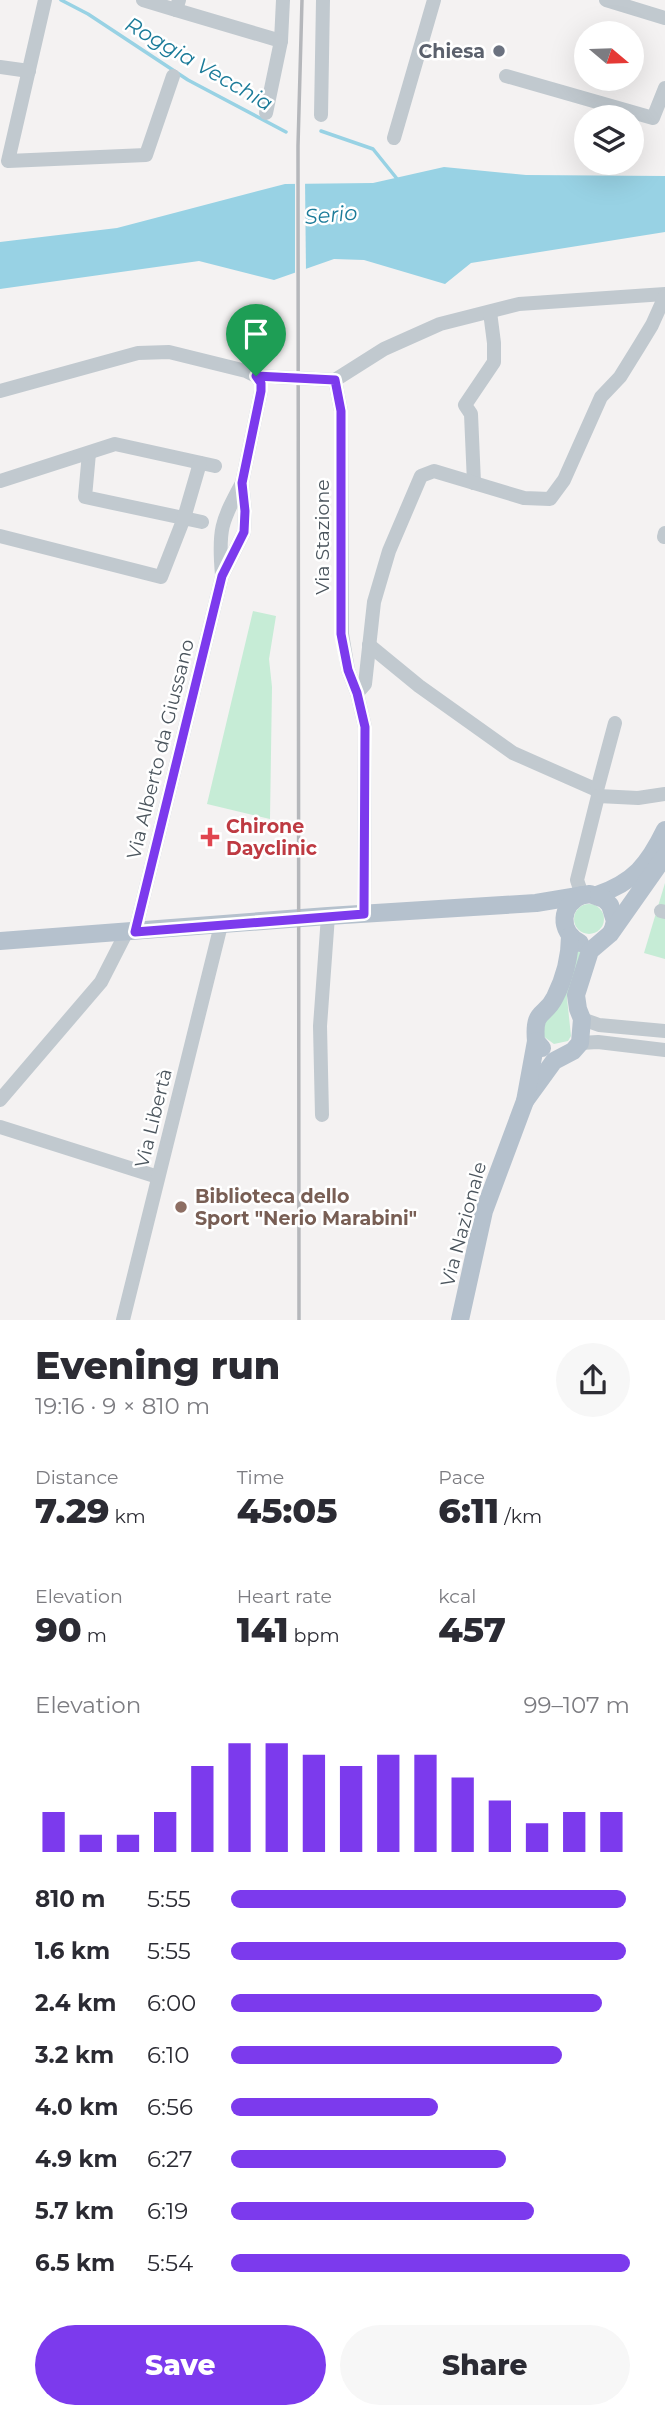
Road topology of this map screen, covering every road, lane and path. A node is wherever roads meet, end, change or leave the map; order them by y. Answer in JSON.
{"nodes":[{"id":1,"x":45,"y":0,"type":"edge"},
{"id":2,"x":143,"y":0,"type":"edge"},
{"id":3,"x":283,"y":0,"type":"edge"},
{"id":4,"x":323,"y":0,"type":"edge"},
{"id":5,"x":434,"y":0,"type":"edge"},
{"id":6,"x":606,"y":0,"type":"edge"},
{"id":7,"x":177,"y":5,"type":"edge"},
{"id":8,"x":665,"y":18,"type":"edge"},
{"id":9,"x":281,"y":41,"type":"junction"},
{"id":10,"x":0,"y":68,"type":"edge"},
{"id":11,"x":29,"y":71,"type":"junction"},
{"id":12,"x":173,"y":76,"type":"dead end"},
{"id":13,"x":506,"y":76,"type":"dead end"},
{"id":14,"x":665,"y":88,"type":"edge"},
{"id":15,"x":266,"y":113,"type":"dead end"},
{"id":16,"x":321,"y":115,"type":"dead end"},
{"id":17,"x":394,"y":138,"type":"dead end"},
{"id":18,"x":665,"y":295,"type":"edge"},
{"id":19,"x":490,"y":312,"type":"junction"},
{"id":20,"x":256,"y":376,"type":"junction"},
{"id":21,"x":335,"y":380,"type":"junction"},
{"id":22,"x":0,"y":391,"type":"edge"},
{"id":23,"x":89,"y":453,"type":"junction"},
{"id":24,"x":200,"y":463,"type":"junction"},
{"id":25,"x":215,"y":466,"type":"dead end"},
{"id":26,"x":0,"y":481,"type":"edge"},
{"id":27,"x":242,"y":483,"type":"junction"},
{"id":28,"x":474,"y":483,"type":"junction"},
{"id":29,"x":230,"y":506,"type":"junction"},
{"id":30,"x":245,"y":511,"type":"junction"},
{"id":31,"x":184,"y":518,"type":"junction"},
{"id":32,"x":202,"y":522,"type":"dead end"},
{"id":33,"x":0,"y":536,"type":"edge"},
{"id":34,"x":226,"y":549,"type":"junction"},
{"id":35,"x":369,"y":645,"type":"junction"},
{"id":36,"x":357,"y":693,"type":"junction"},
{"id":37,"x":615,"y":723,"type":"dead end"},
{"id":38,"x":598,"y":793,"type":"junction"},
{"id":39,"x":665,"y":794,"type":"edge"},
{"id":40,"x":665,"y":831,"type":"edge"},
{"id":41,"x":665,"y":856,"type":"edge"},
{"id":42,"x":590,"y":895,"type":"junction"},
{"id":43,"x":536,"y":903,"type":"junction"},
{"id":44,"x":364,"y":914,"type":"junction"},
{"id":45,"x":328,"y":916,"type":"junction"},
{"id":46,"x":221,"y":925,"type":"junction"},
{"id":47,"x":567,"y":930,"type":"junction"},
{"id":48,"x":130,"y":932,"type":"junction"},
{"id":49,"x":607,"y":935,"type":"junction"},
{"id":50,"x":0,"y":941,"type":"edge"},
{"id":51,"x":582,"y":1019,"type":"junction"},
{"id":52,"x":665,"y":1031,"type":"edge"},
{"id":53,"x":665,"y":1038,"type":"edge"},
{"id":54,"x":536,"y":1041,"type":"junction"},
{"id":55,"x":580,"y":1043,"type":"junction"},
{"id":56,"x":665,"y":1048,"type":"edge"},
{"id":57,"x":564,"y":1056,"type":"junction"},
{"id":58,"x":0,"y":1100,"type":"edge"},
{"id":59,"x":525,"y":1101,"type":"junction"},
{"id":60,"x":322,"y":1115,"type":"dead end"},
{"id":61,"x":0,"y":1127,"type":"edge"},
{"id":62,"x":158,"y":1177,"type":"junction"},
{"id":63,"x":123,"y":1320,"type":"edge"},
{"id":64,"x":460,"y":1320,"type":"edge"}],
"edges":[{"from":1,"to":11,"type":"street"},
{"from":2,"to":7,"type":"street"},
{"from":3,"to":9,"type":"street"},
{"from":4,"to":16,"type":"street"},
{"from":5,"to":17,"type":"street"},
{"from":6,"to":8,"type":"street"},
{"from":7,"to":9,"type":"street"},
{"from":9,"to":15,"type":"street"},
{"from":10,"to":11,"type":"street"},
{"from":11,"to":12,"type":"street"},
{"from":13,"to":14,"type":"street"},
{"from":18,"to":19,"type":"street"},
{"from":18,"to":28,"type":"street"},
{"from":19,"to":21,"type":"street"},
{"from":19,"to":28,"type":"street"},
{"from":20,"to":21,"type":"street"},
{"from":20,"to":22,"type":"street"},
{"from":20,"to":27,"type":"street"},
{"from":21,"to":36,"type":"street","name":"Via Stazione"},
{"from":23,"to":24,"type":"street"},
{"from":23,"to":26,"type":"street"},
{"from":23,"to":31,"type":"street"},
{"from":24,"to":25,"type":"street"},
{"from":24,"to":31,"type":"street"},
{"from":27,"to":29,"type":"street"},
{"from":27,"to":30,"type":"street"},
{"from":28,"to":35,"type":"street"},
{"from":29,"to":30,"type":"street"},
{"from":29,"to":34,"type":"street"},
{"from":30,"to":34,"type":"street"},
{"from":31,"to":32,"type":"street"},
{"from":31,"to":33,"type":"street"},
{"from":34,"to":48,"type":"street","name":"Via Alberto da Giussano"},
{"from":35,"to":36,"type":"street"},
{"from":35,"to":38,"type":"street"},
{"from":36,"to":44,"type":"street","name":"Via Stazione"},
{"from":37,"to":38,"type":"street"},
{"from":38,"to":39,"type":"street"},
{"from":38,"to":42,"type":"street"},
{"from":40,"to":42,"type":"main road"},
{"from":41,"to":49,"type":"main road"},
{"from":42,"to":43,"type":"main road"},
{"from":42,"to":47,"type":"main road"},
{"from":42,"to":49,"type":"main road"},
{"from":43,"to":44,"type":"main road"},
{"from":43,"to":47,"type":"main road"},
{"from":44,"to":45,"type":"main road"},
{"from":45,"to":46,"type":"main road"},
{"from":45,"to":60,"type":"street"},
{"from":46,"to":48,"type":"main road"},
{"from":46,"to":62,"type":"street","name":"Via Libertà"},
{"from":47,"to":49,"type":"main road"},
{"from":47,"to":54,"type":"main road","name":"Via Nazionale"},
{"from":48,"to":50,"type":"main road"},
{"from":48,"to":58,"type":"street","name":"Via Alberto da Giussano"},
{"from":49,"to":51,"type":"main road"},
{"from":51,"to":52,"type":"street"},
{"from":51,"to":55,"type":"main road"},
{"from":53,"to":56,"type":"street"},
{"from":54,"to":57,"type":"main road"},
{"from":54,"to":59,"type":"main road","name":"Via Nazionale"},
{"from":55,"to":56,"type":"street"},
{"from":55,"to":57,"type":"main road","name":"Via Nazionale"},
{"from":57,"to":59,"type":"main road","name":"Via Nazionale"},
{"from":59,"to":64,"type":"main road","name":"Via Nazionale"},
{"from":61,"to":62,"type":"street"},
{"from":62,"to":63,"type":"street","name":"Via Libertà"}]}
